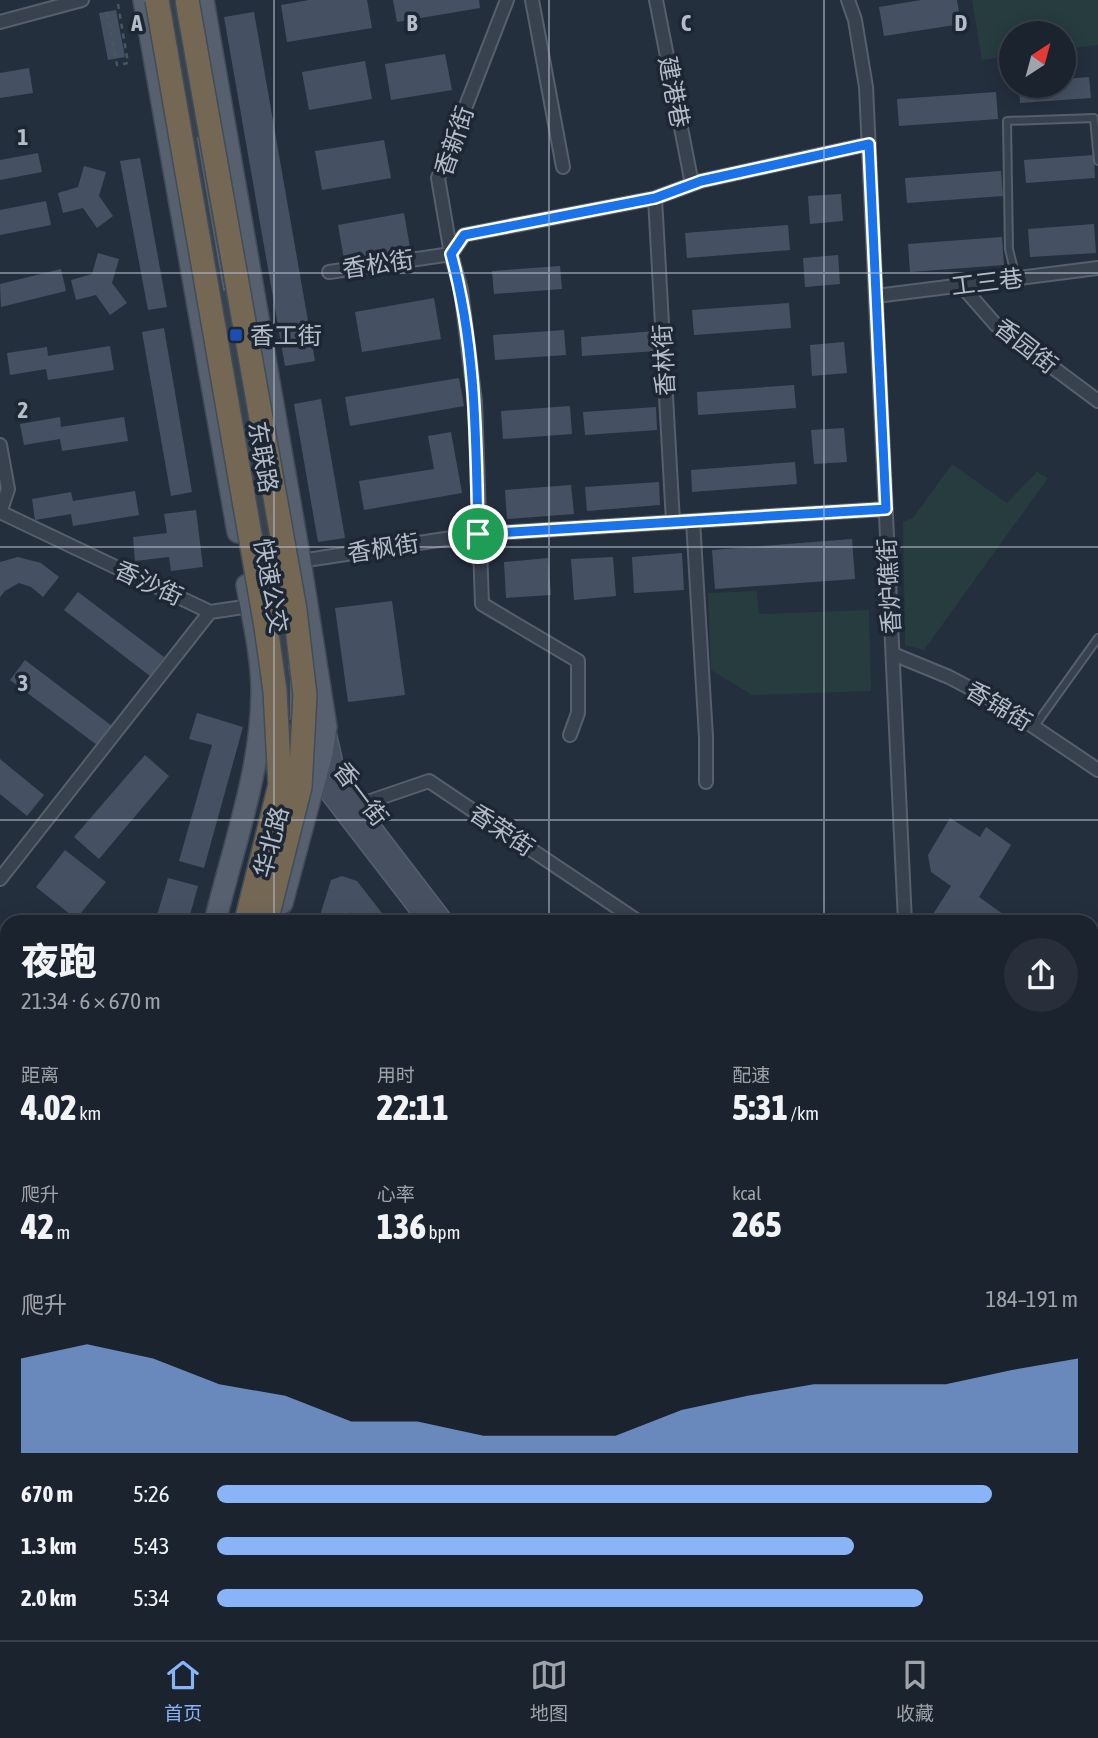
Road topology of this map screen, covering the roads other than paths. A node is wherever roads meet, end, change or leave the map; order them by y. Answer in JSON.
{"nodes":[{"id":1,"x":82,"y":0,"type":"edge"},
{"id":2,"x":144,"y":0,"type":"edge"},
{"id":3,"x":157,"y":0,"type":"edge"},
{"id":4,"x":170,"y":0,"type":"edge"},
{"id":5,"x":176,"y":0,"type":"edge"},
{"id":6,"x":187,"y":0,"type":"edge"},
{"id":7,"x":203,"y":0,"type":"edge"},
{"id":8,"x":507,"y":0,"type":"edge"},
{"id":9,"x":532,"y":0,"type":"edge"},
{"id":10,"x":656,"y":0,"type":"edge"},
{"id":11,"x":848,"y":0,"type":"edge"},
{"id":12,"x":0,"y":22,"type":"edge"},
{"id":13,"x":869,"y":144,"type":"junction"},
{"id":14,"x":1098,"y":161,"type":"edge"},
{"id":15,"x":563,"y":167,"type":"dead end"},
{"id":16,"x":692,"y":184,"type":"junction"},
{"id":17,"x":655,"y":198,"type":"junction"},
{"id":18,"x":451,"y":254,"type":"junction"},
{"id":19,"x":1098,"y":268,"type":"edge"},
{"id":20,"x":329,"y":272,"type":"dead end"},
{"id":21,"x":1016,"y":278,"type":"junction"},
{"id":22,"x":961,"y":285,"type":"junction"},
{"id":23,"x":876,"y":296,"type":"junction"},
{"id":24,"x":1098,"y":401,"type":"edge"},
{"id":25,"x":0,"y":445,"type":"edge"},
{"id":26,"x":886,"y":509,"type":"junction"},
{"id":27,"x":0,"y":513,"type":"edge"},
{"id":28,"x":693,"y":520,"type":"junction"},
{"id":29,"x":673,"y":522,"type":"junction"},
{"id":30,"x":478,"y":534,"type":"junction"},
{"id":31,"x":300,"y":561,"type":"junction"},
{"id":32,"x":306,"y":598,"type":"junction"},
{"id":33,"x":277,"y":601,"type":"junction"},
{"id":34,"x":251,"y":605,"type":"junction"},
{"id":35,"x":210,"y":612,"type":"junction"},
{"id":36,"x":1098,"y":638,"type":"edge"},
{"id":37,"x":893,"y":654,"type":"junction"},
{"id":38,"x":262,"y":691,"type":"junction"},
{"id":39,"x":293,"y":717,"type":"dead end"},
{"id":40,"x":326,"y":727,"type":"junction"},
{"id":41,"x":1034,"y":727,"type":"junction"},
{"id":42,"x":570,"y":734,"type":"dead end"},
{"id":43,"x":291,"y":741,"type":"junction"},
{"id":44,"x":1098,"y":770,"type":"edge"},
{"id":45,"x":316,"y":775,"type":"junction"},
{"id":46,"x":706,"y":782,"type":"dead end"},
{"id":47,"x":291,"y":788,"type":"dead end"},
{"id":48,"x":356,"y":806,"type":"junction"},
{"id":49,"x":0,"y":879,"type":"edge"},
{"id":50,"x":217,"y":915,"type":"edge"},
{"id":51,"x":248,"y":915,"type":"edge"},
{"id":52,"x":254,"y":915,"type":"edge"},
{"id":53,"x":262,"y":915,"type":"edge"},
{"id":54,"x":268,"y":915,"type":"edge"},
{"id":55,"x":279,"y":915,"type":"edge"},
{"id":56,"x":424,"y":915,"type":"edge"},
{"id":57,"x":439,"y":915,"type":"edge"},
{"id":58,"x":629,"y":915,"type":"edge"},
{"id":59,"x":905,"y":915,"type":"edge"}],
"edges":[{"from":1,"to":12,"type":"street"},
{"from":2,"to":34,"type":"main road"},
{"from":3,"to":51,"type":"highway","name":"东联路","bridge":true},
{"from":4,"to":33,"type":"lane","name":"快速公交"},
{"from":5,"to":33,"type":"lane","name":"快速公交"},
{"from":6,"to":54,"type":"highway","name":"东联路","bridge":true},
{"from":7,"to":31,"type":"main road"},
{"from":8,"to":18,"type":"street","name":"香新街"},
{"from":9,"to":15,"type":"street"},
{"from":10,"to":16,"type":"street","name":"建港巷"},
{"from":11,"to":13,"type":"street","name":"香炉礁街"},
{"from":13,"to":16,"type":"street"},
{"from":13,"to":23,"type":"street","name":"香炉礁街"},
{"from":14,"to":21,"type":"lane"},
{"from":16,"to":17,"type":"street"},
{"from":17,"to":18,"type":"street"},
{"from":17,"to":29,"type":"street","name":"香林街"},
{"from":18,"to":20,"type":"street","name":"香松街"},
{"from":18,"to":30,"type":"street","name":"香新街"},
{"from":19,"to":21,"type":"street","name":"工三巷"},
{"from":21,"to":22,"type":"street","name":"工三巷"},
{"from":22,"to":23,"type":"street","name":"工三巷"},
{"from":22,"to":24,"type":"street","name":"香园街"},
{"from":23,"to":26,"type":"street","name":"香炉礁街"},
{"from":25,"to":27,"type":"street"},
{"from":26,"to":28,"type":"street","name":"香枫街"},
{"from":26,"to":37,"type":"street","name":"香炉礁街"},
{"from":27,"to":35,"type":"street","name":"香沙街"},
{"from":28,"to":29,"type":"street","name":"香枫街"},
{"from":28,"to":46,"type":"street"},
{"from":29,"to":30,"type":"street","name":"香枫街"},
{"from":30,"to":31,"type":"street","name":"香枫街"},
{"from":30,"to":42,"type":"street","name":"香新街"},
{"from":31,"to":32,"type":"main road"},
{"from":32,"to":33,"type":"street","name":"香沙街"},
{"from":32,"to":40,"type":"main road"},
{"from":33,"to":34,"type":"street","name":"香沙街"},
{"from":33,"to":39,"type":"lane","name":"快速公交"},
{"from":33,"to":43,"type":"lane","name":"快速公交"},
{"from":34,"to":35,"type":"street","name":"香沙街"},
{"from":34,"to":38,"type":"main road"},
{"from":35,"to":49,"type":"street"},
{"from":36,"to":41,"type":"lane"},
{"from":37,"to":41,"type":"street","name":"香锦街"},
{"from":37,"to":59,"type":"street","name":"香炉礁街"},
{"from":38,"to":43,"type":"street","name":"香一街"},
{"from":38,"to":50,"type":"main road"},
{"from":40,"to":45,"type":"main road","name":"华北路"},
{"from":40,"to":48,"type":"street","name":"香一街"},
{"from":41,"to":44,"type":"street","name":"香锦街"},
{"from":43,"to":45,"type":"street","name":"香一街"},
{"from":43,"to":52,"type":"lane","name":"快速公交"},
{"from":45,"to":55,"type":"main road","name":"华北路"},
{"from":45,"to":56,"type":"street","name":"香一街"},
{"from":47,"to":53,"type":"lane"},
{"from":48,"to":57,"type":"street","name":"香一街"},
{"from":48,"to":58,"type":"street","name":"香荣街"}]}
